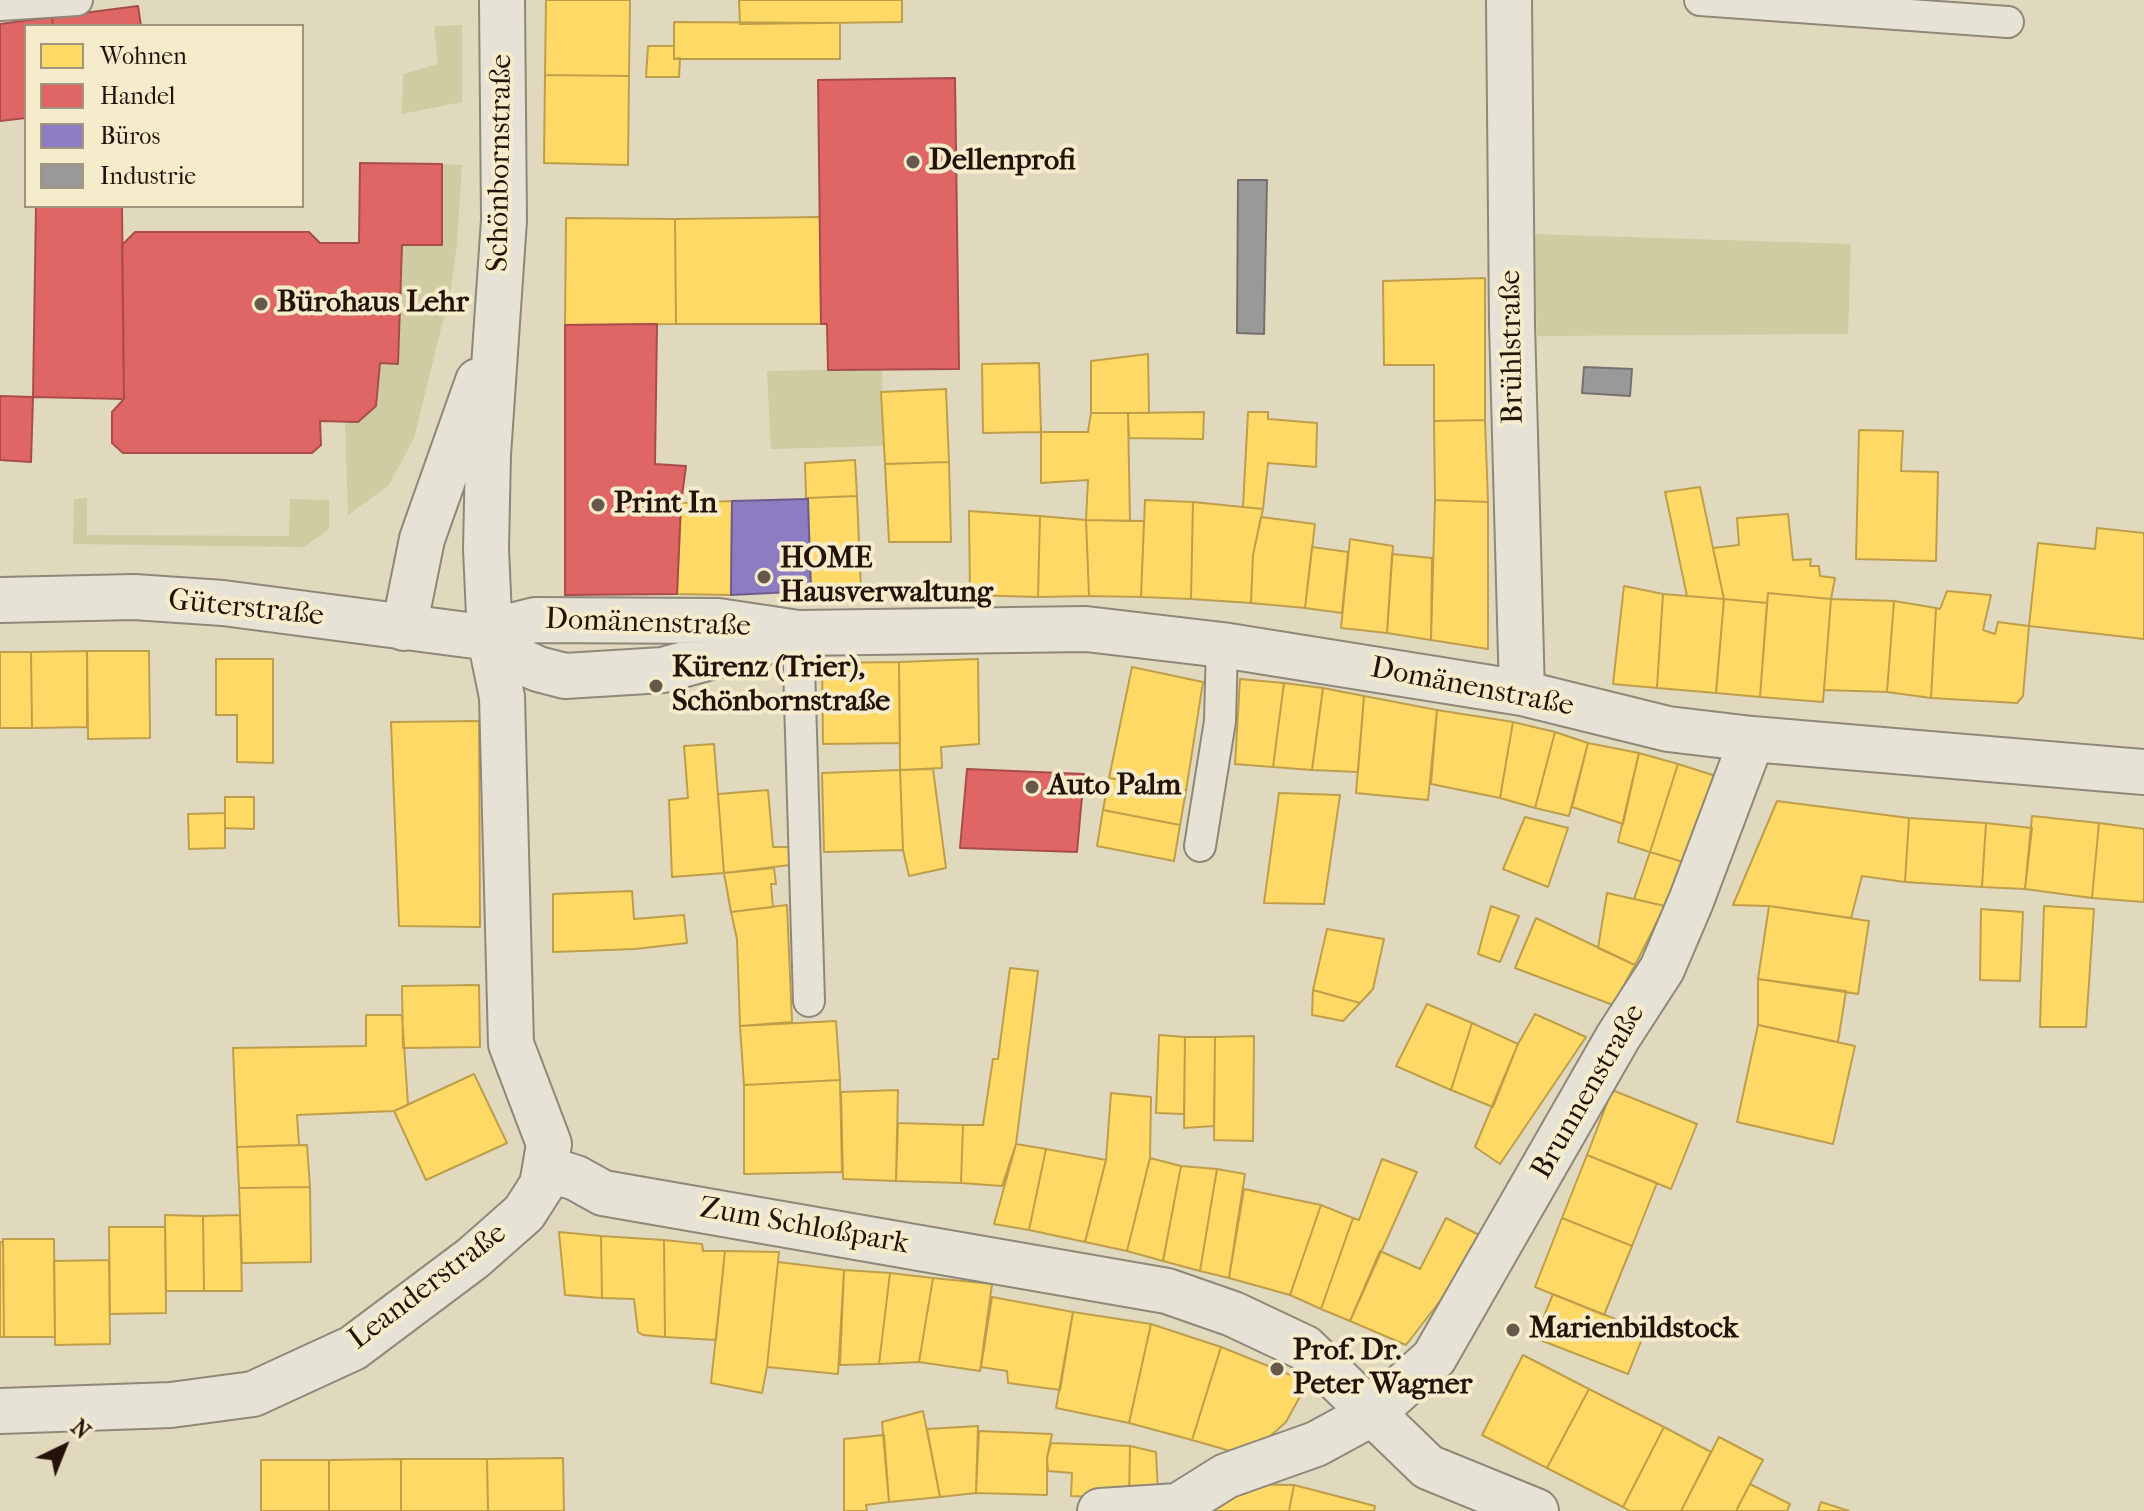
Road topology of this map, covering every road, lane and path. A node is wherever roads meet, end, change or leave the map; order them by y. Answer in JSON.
{"nodes":[{"id":1,"x":77,"y":0,"type":"edge"},
{"id":2,"x":502,"y":0,"type":"edge"},
{"id":3,"x":1509,"y":0,"type":"edge"},
{"id":4,"x":1700,"y":0,"type":"edge"},
{"id":5,"x":0,"y":5,"type":"edge"},
{"id":6,"x":2008,"y":22,"type":"dead end"},
{"id":7,"x":497,"y":326,"type":"junction"},
{"id":8,"x":0,"y":600,"type":"edge"},
{"id":9,"x":404,"y":628,"type":"junction"},
{"id":10,"x":798,"y":633,"type":"junction"},
{"id":11,"x":490,"y":638,"type":"junction"},
{"id":12,"x":1222,"y":645,"type":"junction"},
{"id":13,"x":1522,"y":693,"type":"junction"},
{"id":14,"x":1752,"y":739,"type":"junction"},
{"id":15,"x":2144,"y":772,"type":"edge"},
{"id":16,"x":1200,"y":846,"type":"dead end"},
{"id":17,"x":809,"y":1001,"type":"dead end"},
{"id":18,"x":545,"y":1168,"type":"junction"},
{"id":19,"x":0,"y":1411,"type":"edge"},
{"id":20,"x":1373,"y":1413,"type":"junction"},
{"id":21,"x":1100,"y":1511,"type":"edge"},
{"id":22,"x":1536,"y":1511,"type":"edge"}],
"edges":[{"from":1,"to":5,"type":"lane"},
{"from":2,"to":7,"type":"street","name":"Schönbornstraße"},
{"from":3,"to":13,"type":"street","name":"Brühlstraße"},
{"from":4,"to":6,"type":"lane"},
{"from":7,"to":9,"type":"street","name":"Schönbornstraße"},
{"from":7,"to":11,"type":"street","name":"Schönbornstraße"},
{"from":8,"to":9,"type":"street","name":"Güterstraße"},
{"from":9,"to":11,"type":"street","name":"Güterstraße"},
{"from":10,"to":11,"type":"street","name":"Domänenstraße"},
{"from":10,"to":12,"type":"street","name":"Domänenstraße"},
{"from":10,"to":17,"type":"lane"},
{"from":11,"to":18,"type":"street"},
{"from":12,"to":13,"type":"street","name":"Domänenstraße"},
{"from":12,"to":16,"type":"lane"},
{"from":13,"to":14,"type":"street","name":"Domänenstraße"},
{"from":14,"to":15,"type":"street","name":"Domänenstraße"},
{"from":14,"to":20,"type":"street","name":"Brunnenstraße"},
{"from":18,"to":19,"type":"street","name":"Leanderstraße"},
{"from":18,"to":20,"type":"street","name":"Zum Schloßpark"},
{"from":20,"to":21,"type":"street","name":"Brunnenstraße"},
{"from":20,"to":22,"type":"street","name":"Zum Schloßpark"}]}
